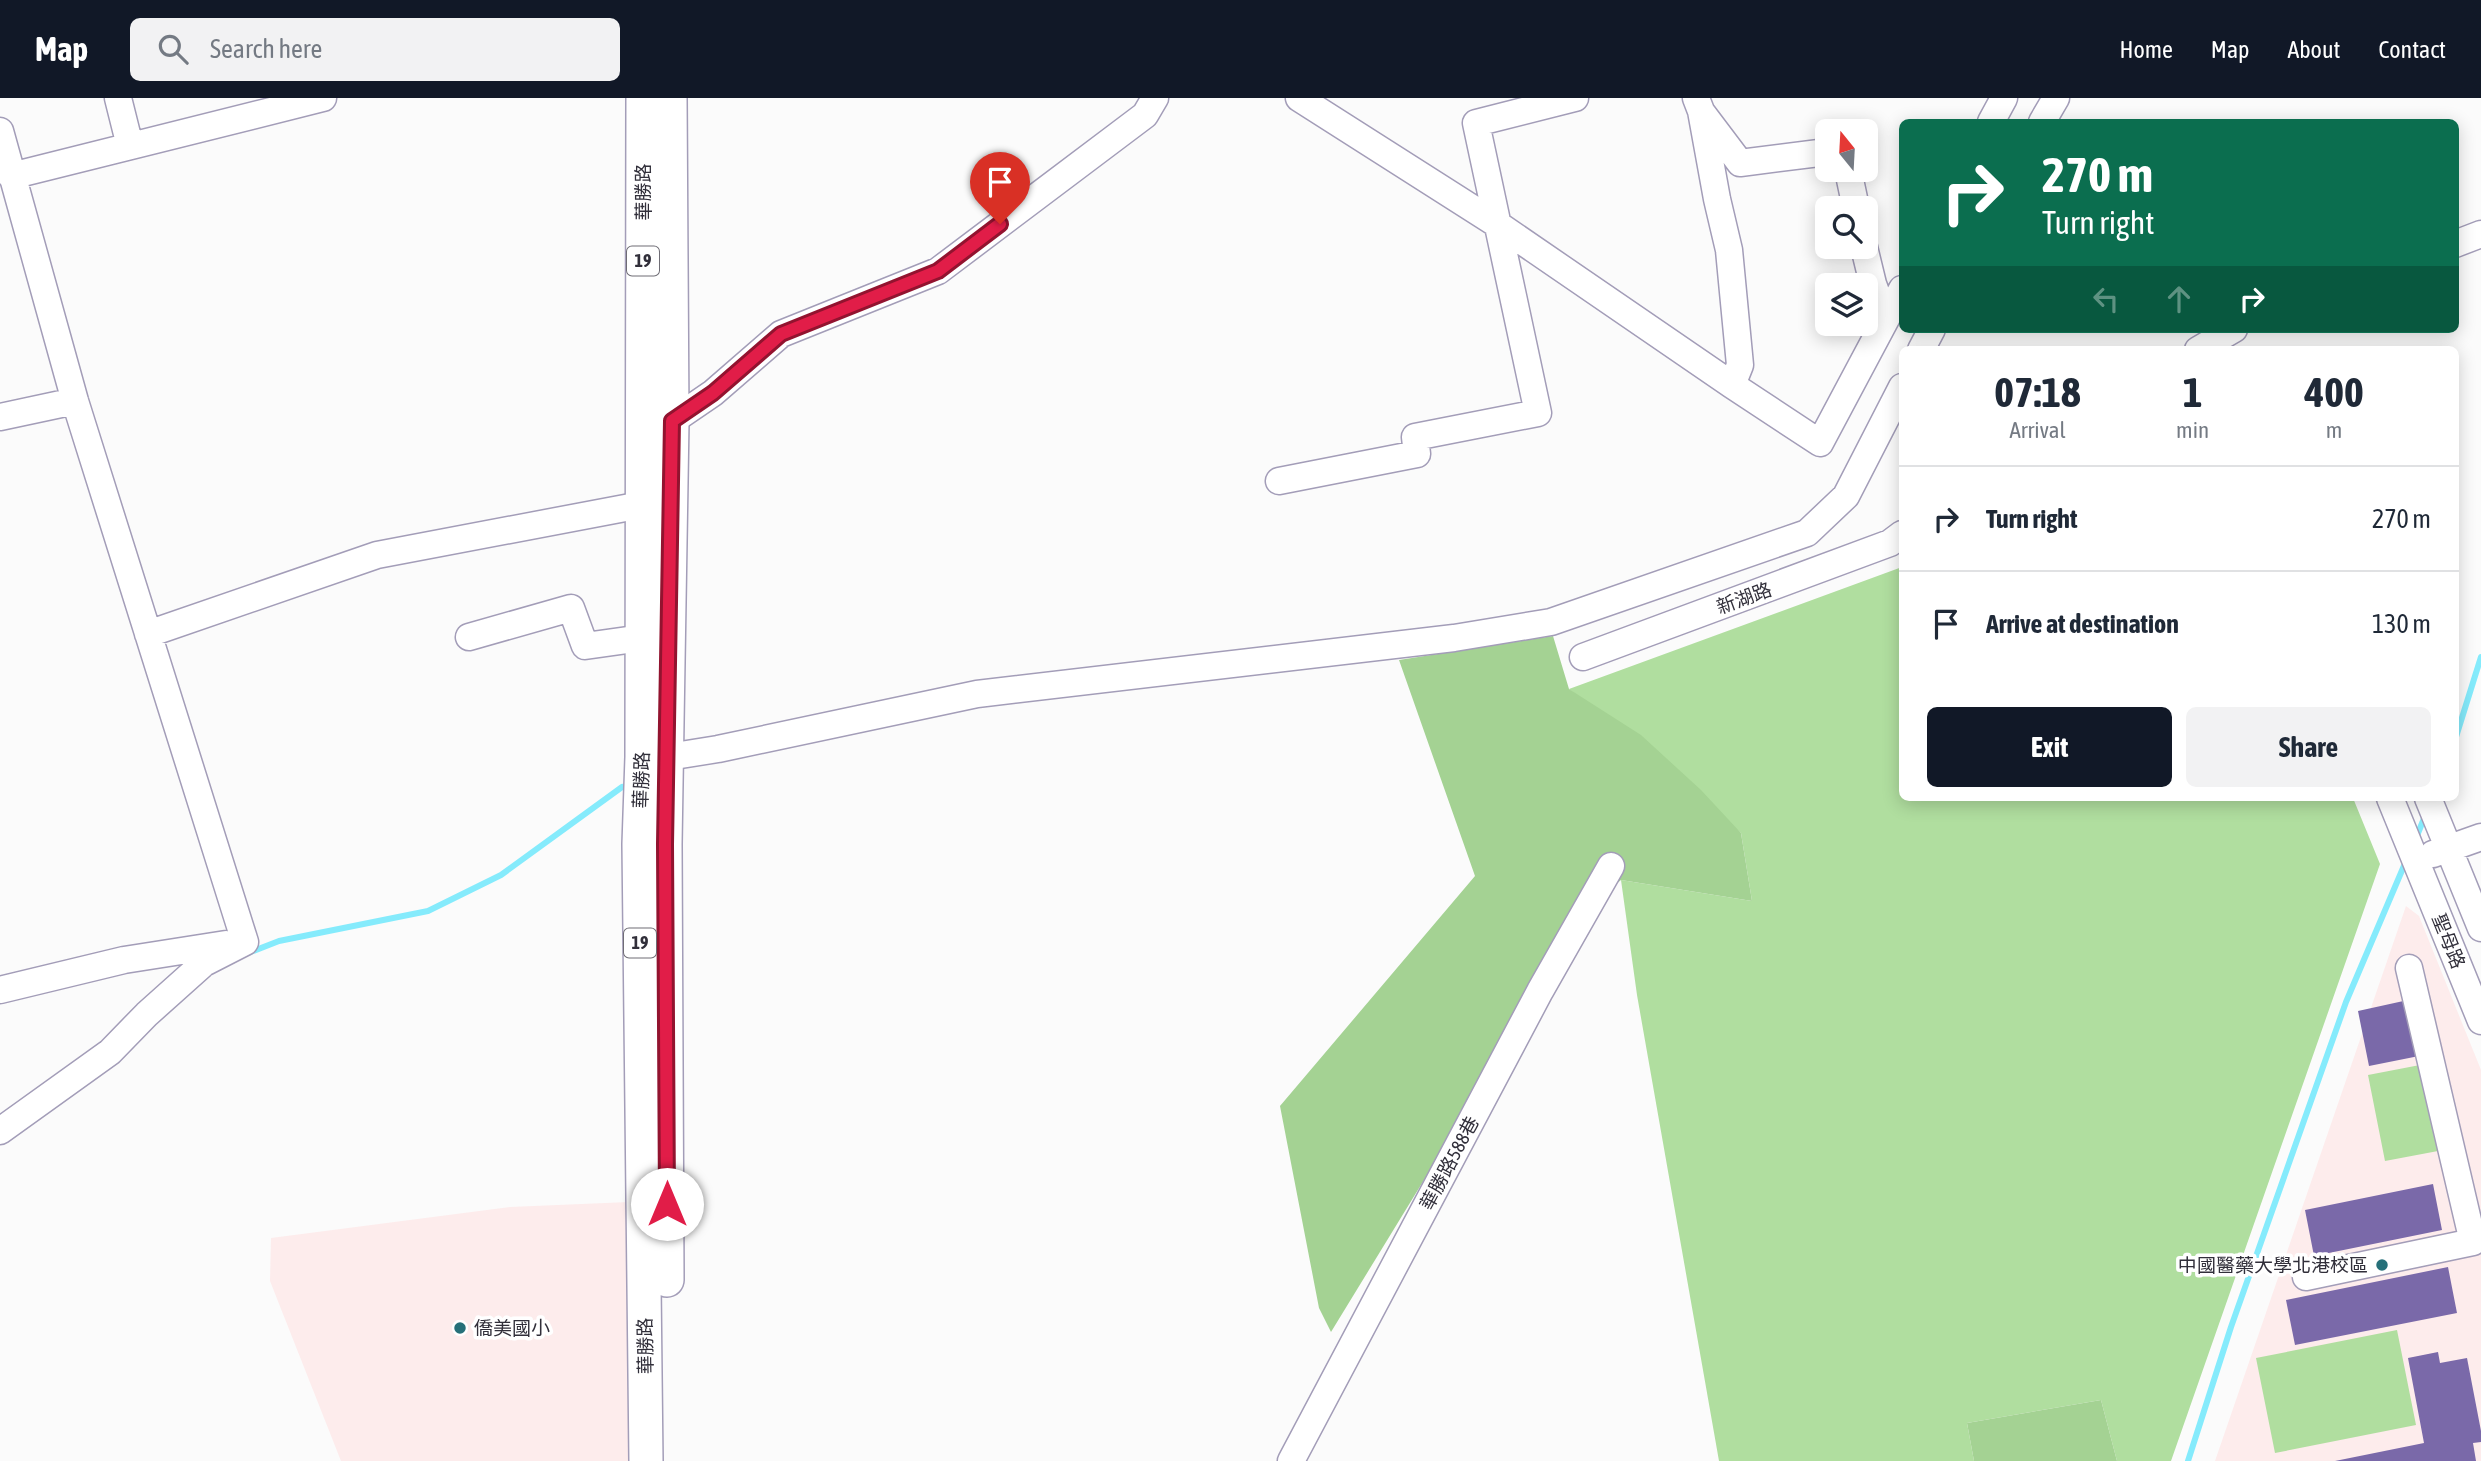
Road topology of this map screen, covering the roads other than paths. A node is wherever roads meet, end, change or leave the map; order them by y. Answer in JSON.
{"nodes":[{"id":1,"x":118,"y":98,"type":"edge"},
{"id":2,"x":323,"y":98,"type":"edge"},
{"id":3,"x":643,"y":98,"type":"edge"},
{"id":4,"x":670,"y":98,"type":"edge"},
{"id":5,"x":1155,"y":98,"type":"edge"},
{"id":6,"x":1299,"y":98,"type":"edge"},
{"id":7,"x":1575,"y":98,"type":"edge"},
{"id":8,"x":2004,"y":98,"type":"edge"},
{"id":9,"x":2056,"y":98,"type":"edge"},
{"id":10,"x":289,"y":102,"type":"edge"},
{"id":11,"x":1698,"y":105,"type":"edge"},
{"id":12,"x":1993,"y":119,"type":"edge"},
{"id":13,"x":2044,"y":119,"type":"edge"},
{"id":14,"x":0,"y":131,"type":"edge"},
{"id":15,"x":130,"y":146,"type":"junction"},
{"id":16,"x":1815,"y":154,"type":"edge"},
{"id":17,"x":11,"y":176,"type":"junction"},
{"id":18,"x":1500,"y":226,"type":"junction"},
{"id":19,"x":2481,"y":234,"type":"edge"},
{"id":20,"x":2459,"y":242,"type":"edge"},
{"id":21,"x":1867,"y":259,"type":"edge"},
{"id":22,"x":1899,"y":295,"type":"edge"},
{"id":23,"x":1886,"y":319,"type":"junction"},
{"id":24,"x":2234,"y":336,"type":"edge"},
{"id":25,"x":2209,"y":346,"type":"edge"},
{"id":26,"x":1732,"y":385,"type":"junction"},
{"id":27,"x":1899,"y":393,"type":"edge"},
{"id":28,"x":75,"y":401,"type":"junction"},
{"id":29,"x":0,"y":417,"type":"edge"},
{"id":30,"x":658,"y":423,"type":"junction"},
{"id":31,"x":1279,"y":481,"type":"dead end"},
{"id":32,"x":655,"y":504,"type":"junction"},
{"id":33,"x":1899,"y":536,"type":"edge"},
{"id":34,"x":148,"y":634,"type":"junction"},
{"id":35,"x":469,"y":637,"type":"dead end"},
{"id":36,"x":642,"y":638,"type":"junction"},
{"id":37,"x":1583,"y":657,"type":"dead end"},
{"id":38,"x":655,"y":757,"type":"junction"},
{"id":39,"x":2391,"y":801,"type":"edge"},
{"id":40,"x":2430,"y":805,"type":"edge"},
{"id":41,"x":2481,"y":837,"type":"edge"},
{"id":42,"x":2449,"y":849,"type":"junction"},
{"id":43,"x":2416,"y":861,"type":"junction"},
{"id":44,"x":1611,"y":866,"type":"dead end"},
{"id":45,"x":2473,"y":886,"type":"edge"},
{"id":46,"x":2433,"y":902,"type":"junction"},
{"id":47,"x":2481,"y":928,"type":"edge"},
{"id":48,"x":245,"y":942,"type":"junction"},
{"id":49,"x":2409,"y":968,"type":"dead end"},
{"id":50,"x":0,"y":990,"type":"edge"},
{"id":51,"x":2481,"y":1021,"type":"edge"},
{"id":52,"x":0,"y":1131,"type":"edge"},
{"id":53,"x":2477,"y":1241,"type":"edge"},
{"id":54,"x":2306,"y":1278,"type":"dead end"},
{"id":55,"x":657,"y":1399,"type":"junction"},
{"id":56,"x":646,"y":1461,"type":"edge"},
{"id":57,"x":668,"y":1461,"type":"edge"},
{"id":58,"x":1291,"y":1461,"type":"edge"}],
"edges":[{"from":1,"to":15,"type":"street"},
{"from":2,"to":10,"type":"street"},
{"from":3,"to":30,"type":"main road","name":"華勝路","number":"19"},
{"from":4,"to":30,"type":"main road","name":"華勝路","number":"19"},
{"from":5,"to":30,"type":"street"},
{"from":6,"to":18,"type":"street"},
{"from":7,"to":18,"type":"street"},
{"from":8,"to":12,"type":"street"},
{"from":9,"to":13,"type":"street"},
{"from":10,"to":15,"type":"street"},
{"from":11,"to":16,"type":"street"},
{"from":11,"to":26,"type":"street"},
{"from":14,"to":17,"type":"street"},
{"from":15,"to":17,"type":"street"},
{"from":17,"to":28,"type":"street"},
{"from":18,"to":26,"type":"street"},
{"from":18,"to":31,"type":"street"},
{"from":19,"to":20,"type":"street"},
{"from":21,"to":23,"type":"street"},
{"from":22,"to":23,"type":"street"},
{"from":23,"to":26,"type":"street"},
{"from":24,"to":25,"type":"street"},
{"from":27,"to":38,"type":"street"},
{"from":28,"to":29,"type":"street"},
{"from":28,"to":34,"type":"street"},
{"from":30,"to":32,"type":"main road","name":"華勝路","number":"19"},
{"from":32,"to":34,"type":"street"},
{"from":32,"to":36,"type":"main road","name":"華勝路","number":"19"},
{"from":32,"to":38,"type":"main road","name":"華勝路","number":"19"},
{"from":33,"to":37,"type":"street","name":"新湖路"},
{"from":34,"to":48,"type":"street"},
{"from":35,"to":36,"type":"street"},
{"from":36,"to":38,"type":"main road","name":"華勝路","number":"19"},
{"from":38,"to":55,"type":"main road","name":"華勝路","number":"19"},
{"from":39,"to":43,"type":"street","name":"聖母路"},
{"from":40,"to":42,"type":"street","name":"聖母路"},
{"from":41,"to":42,"type":"street"},
{"from":42,"to":43,"type":"street"},
{"from":42,"to":45,"type":"street","name":"聖母路"},
{"from":43,"to":46,"type":"street","name":"聖母路"},
{"from":44,"to":58,"type":"street","name":"華勝路588巷"},
{"from":45,"to":46,"type":"street"},
{"from":45,"to":47,"type":"street","name":"聖母路"},
{"from":46,"to":51,"type":"street","name":"聖母路"},
{"from":48,"to":50,"type":"street"},
{"from":48,"to":52,"type":"street"},
{"from":49,"to":53,"type":"street"},
{"from":53,"to":54,"type":"street"},
{"from":55,"to":56,"type":"main road","name":"華勝路","number":"19"},
{"from":55,"to":57,"type":"main road","name":"華勝路","number":"19"}]}
